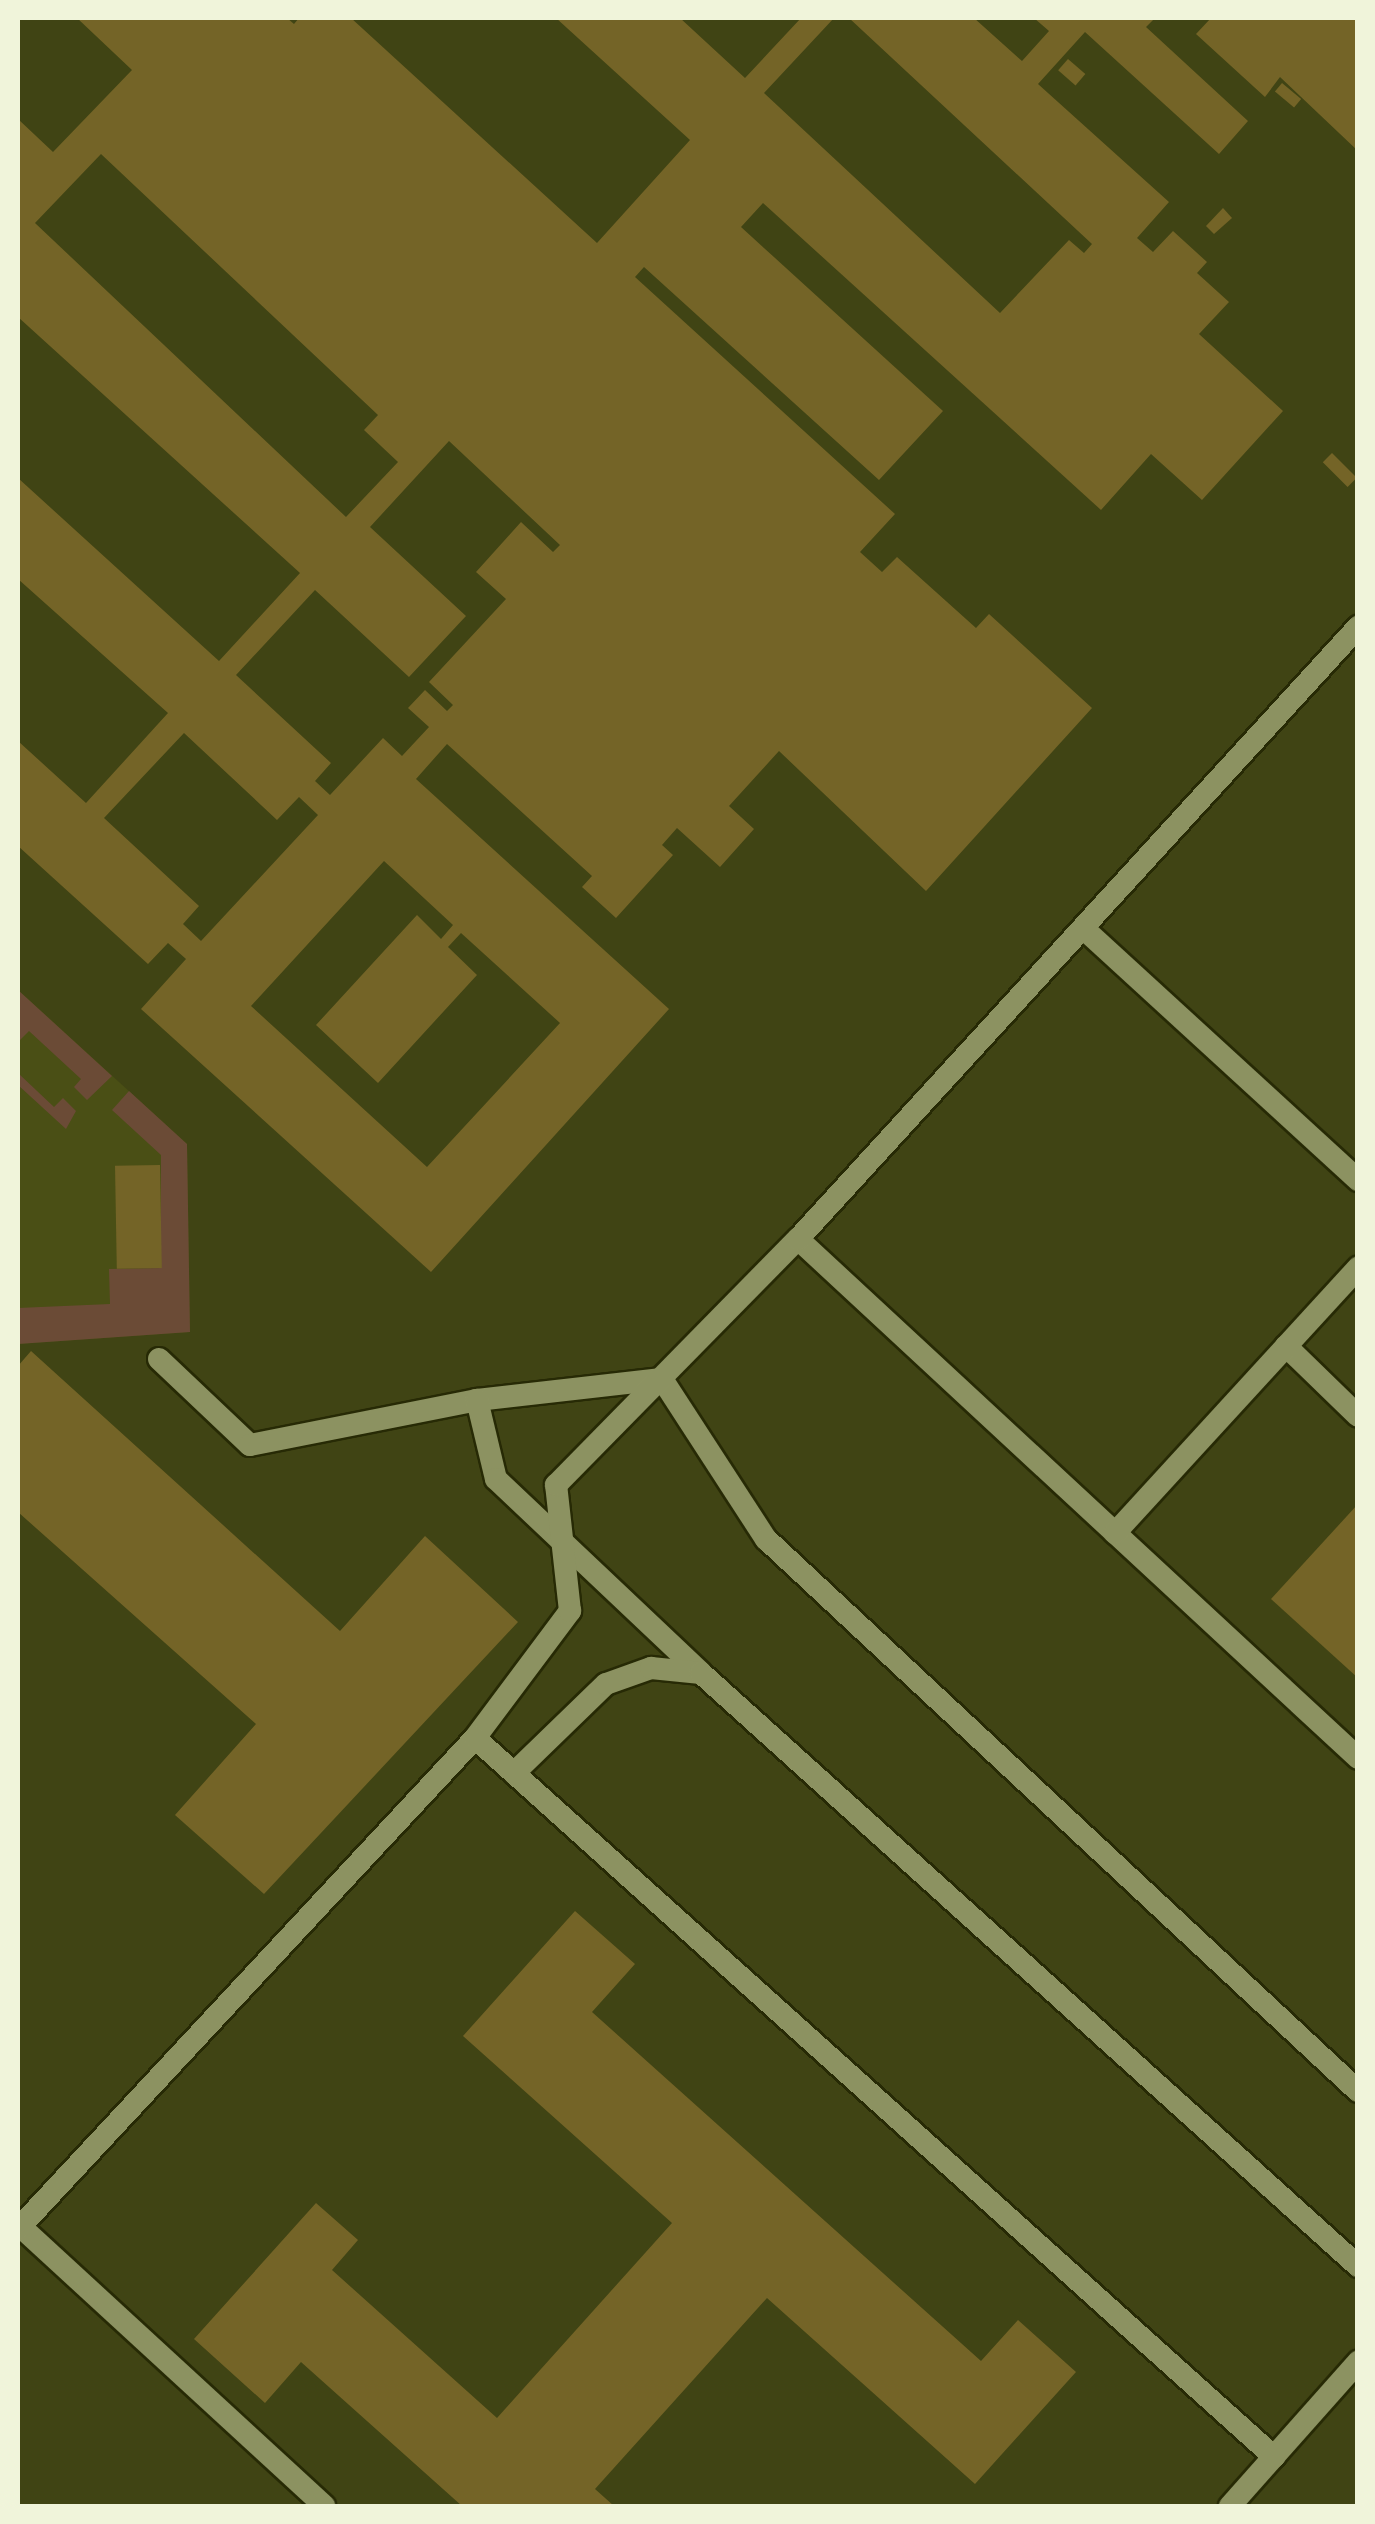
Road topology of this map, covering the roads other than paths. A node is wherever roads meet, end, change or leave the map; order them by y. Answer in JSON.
{"nodes":[{"id":1,"x":1358,"y":627,"type":"edge"},
{"id":2,"x":1083,"y":928,"type":"junction"},
{"id":3,"x":1358,"y":1180,"type":"edge"},
{"id":4,"x":798,"y":1239,"type":"junction"},
{"id":5,"x":1358,"y":1268,"type":"edge"},
{"id":6,"x":1286,"y":1346,"type":"junction"},
{"id":7,"x":159,"y":1359,"type":"dead end"},
{"id":8,"x":662,"y":1379,"type":"junction"},
{"id":9,"x":476,"y":1400,"type":"junction"},
{"id":10,"x":1358,"y":1416,"type":"edge"},
{"id":11,"x":1115,"y":1533,"type":"junction"},
{"id":12,"x":558,"y":1543,"type":"junction"},
{"id":13,"x":700,"y":1673,"type":"junction"},
{"id":14,"x":474,"y":1738,"type":"junction"},
{"id":15,"x":1358,"y":1758,"type":"edge"},
{"id":16,"x":514,"y":1773,"type":"junction"},
{"id":17,"x":1358,"y":2091,"type":"edge"},
{"id":18,"x":19,"y":2228,"type":"edge"},
{"id":19,"x":1358,"y":2266,"type":"edge"},
{"id":20,"x":1358,"y":2362,"type":"edge"},
{"id":21,"x":1274,"y":2457,"type":"junction"},
{"id":22,"x":324,"y":2506,"type":"edge"},
{"id":23,"x":1230,"y":2506,"type":"edge"}],
"edges":[{"from":1,"to":2,"type":"lane"},
{"from":2,"to":3,"type":"lane"},
{"from":2,"to":4,"type":"lane"},
{"from":4,"to":8,"type":"lane"},
{"from":4,"to":11,"type":"lane"},
{"from":5,"to":6,"type":"lane"},
{"from":6,"to":10,"type":"lane"},
{"from":6,"to":11,"type":"lane"},
{"from":7,"to":9,"type":"lane"},
{"from":8,"to":9,"type":"lane"},
{"from":8,"to":12,"type":"lane"},
{"from":8,"to":17,"type":"lane"},
{"from":9,"to":12,"type":"lane"},
{"from":11,"to":15,"type":"lane"},
{"from":12,"to":13,"type":"lane"},
{"from":12,"to":14,"type":"lane"},
{"from":13,"to":16,"type":"lane"},
{"from":13,"to":19,"type":"lane"},
{"from":14,"to":16,"type":"lane"},
{"from":14,"to":18,"type":"lane"},
{"from":16,"to":21,"type":"lane"},
{"from":18,"to":22,"type":"lane"},
{"from":20,"to":21,"type":"lane"},
{"from":21,"to":23,"type":"lane"}]}
